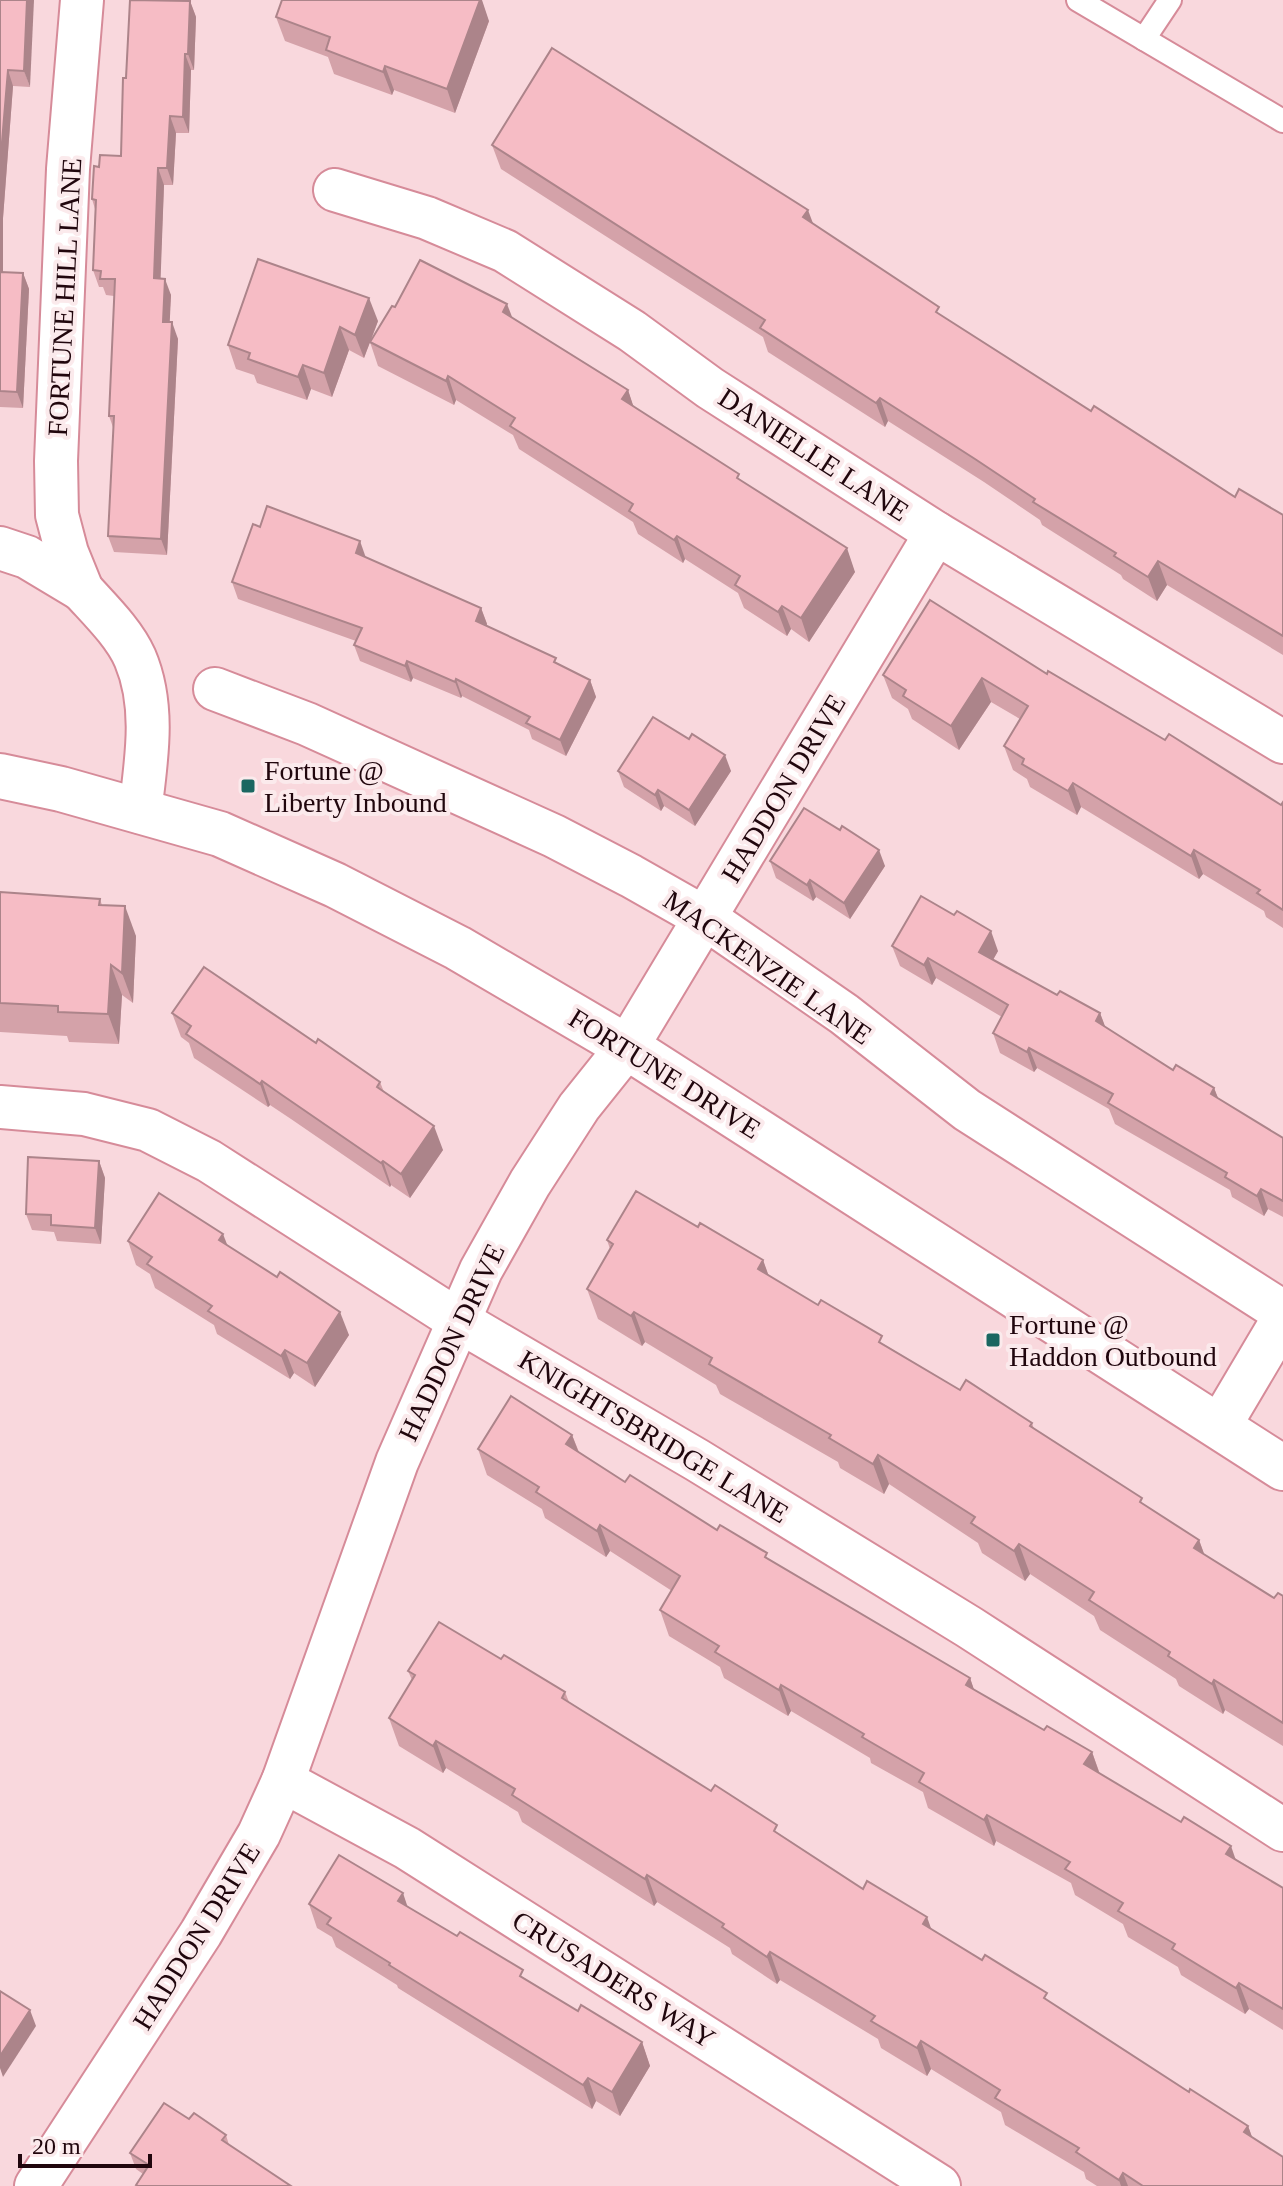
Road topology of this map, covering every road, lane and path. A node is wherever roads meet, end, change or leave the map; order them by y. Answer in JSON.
{"nodes":[{"id":1,"x":82,"y":0,"type":"edge"},
{"id":2,"x":1078,"y":0,"type":"edge"},
{"id":3,"x":1170,"y":0,"type":"edge"},
{"id":4,"x":1144,"y":39,"type":"junction"},
{"id":5,"x":1283,"y":121,"type":"edge"},
{"id":6,"x":335,"y":190,"type":"dead end"},
{"id":7,"x":936,"y":533,"type":"junction"},
{"id":8,"x":0,"y":548,"type":"edge"},
{"id":9,"x":82,"y":590,"type":"junction"},
{"id":10,"x":215,"y":689,"type":"dead end"},
{"id":11,"x":1283,"y":742,"type":"edge"},
{"id":12,"x":0,"y":776,"type":"edge"},
{"id":13,"x":140,"y":812,"type":"junction"},
{"id":14,"x":705,"y":918,"type":"junction"},
{"id":15,"x":627,"y":1047,"type":"junction"},
{"id":16,"x":0,"y":1107,"type":"edge"},
{"id":17,"x":1283,"y":1312,"type":"edge"},
{"id":18,"x":1283,"y":1319,"type":"edge"},
{"id":19,"x":459,"y":1321,"type":"junction"},
{"id":20,"x":1219,"y":1427,"type":"junction"},
{"id":21,"x":1283,"y":1468,"type":"edge"},
{"id":22,"x":283,"y":1781,"type":"junction"},
{"id":23,"x":1283,"y":1830,"type":"edge"},
{"id":24,"x":36,"y":2186,"type":"edge"},
{"id":25,"x":939,"y":2186,"type":"edge"}],
"edges":[{"from":1,"to":9,"type":"street","name":"FORTUNE HILL LANE"},
{"from":2,"to":4,"type":"lane"},
{"from":3,"to":4,"type":"lane"},
{"from":4,"to":5,"type":"lane"},
{"from":6,"to":7,"type":"street","name":"DANIELLE LANE"},
{"from":7,"to":11,"type":"street","name":"DANIELLE LANE"},
{"from":7,"to":14,"type":"street","name":"HADDON DRIVE"},
{"from":8,"to":9,"type":"street","name":"FORTUNE HILL LANE"},
{"from":9,"to":13,"type":"street","name":"FORTUNE HILL LANE"},
{"from":10,"to":14,"type":"street","name":"MACKENZIE LANE"},
{"from":12,"to":13,"type":"street","name":"FORTUNE DRIVE"},
{"from":13,"to":15,"type":"street","name":"FORTUNE DRIVE"},
{"from":14,"to":15,"type":"street","name":"HADDON DRIVE"},
{"from":14,"to":17,"type":"street","name":"MACKENZIE LANE"},
{"from":15,"to":19,"type":"street","name":"HADDON DRIVE"},
{"from":15,"to":20,"type":"street","name":"FORTUNE DRIVE"},
{"from":16,"to":19,"type":"street","name":"KNIGHTSBRIDGE LANE"},
{"from":18,"to":20,"type":"street"},
{"from":19,"to":22,"type":"street","name":"HADDON DRIVE"},
{"from":19,"to":23,"type":"street","name":"KNIGHTSBRIDGE LANE"},
{"from":20,"to":21,"type":"street","name":"FORTUNE DRIVE"},
{"from":22,"to":24,"type":"street","name":"HADDON DRIVE"},
{"from":22,"to":25,"type":"street","name":"CRUSADERS WAY"}]}
